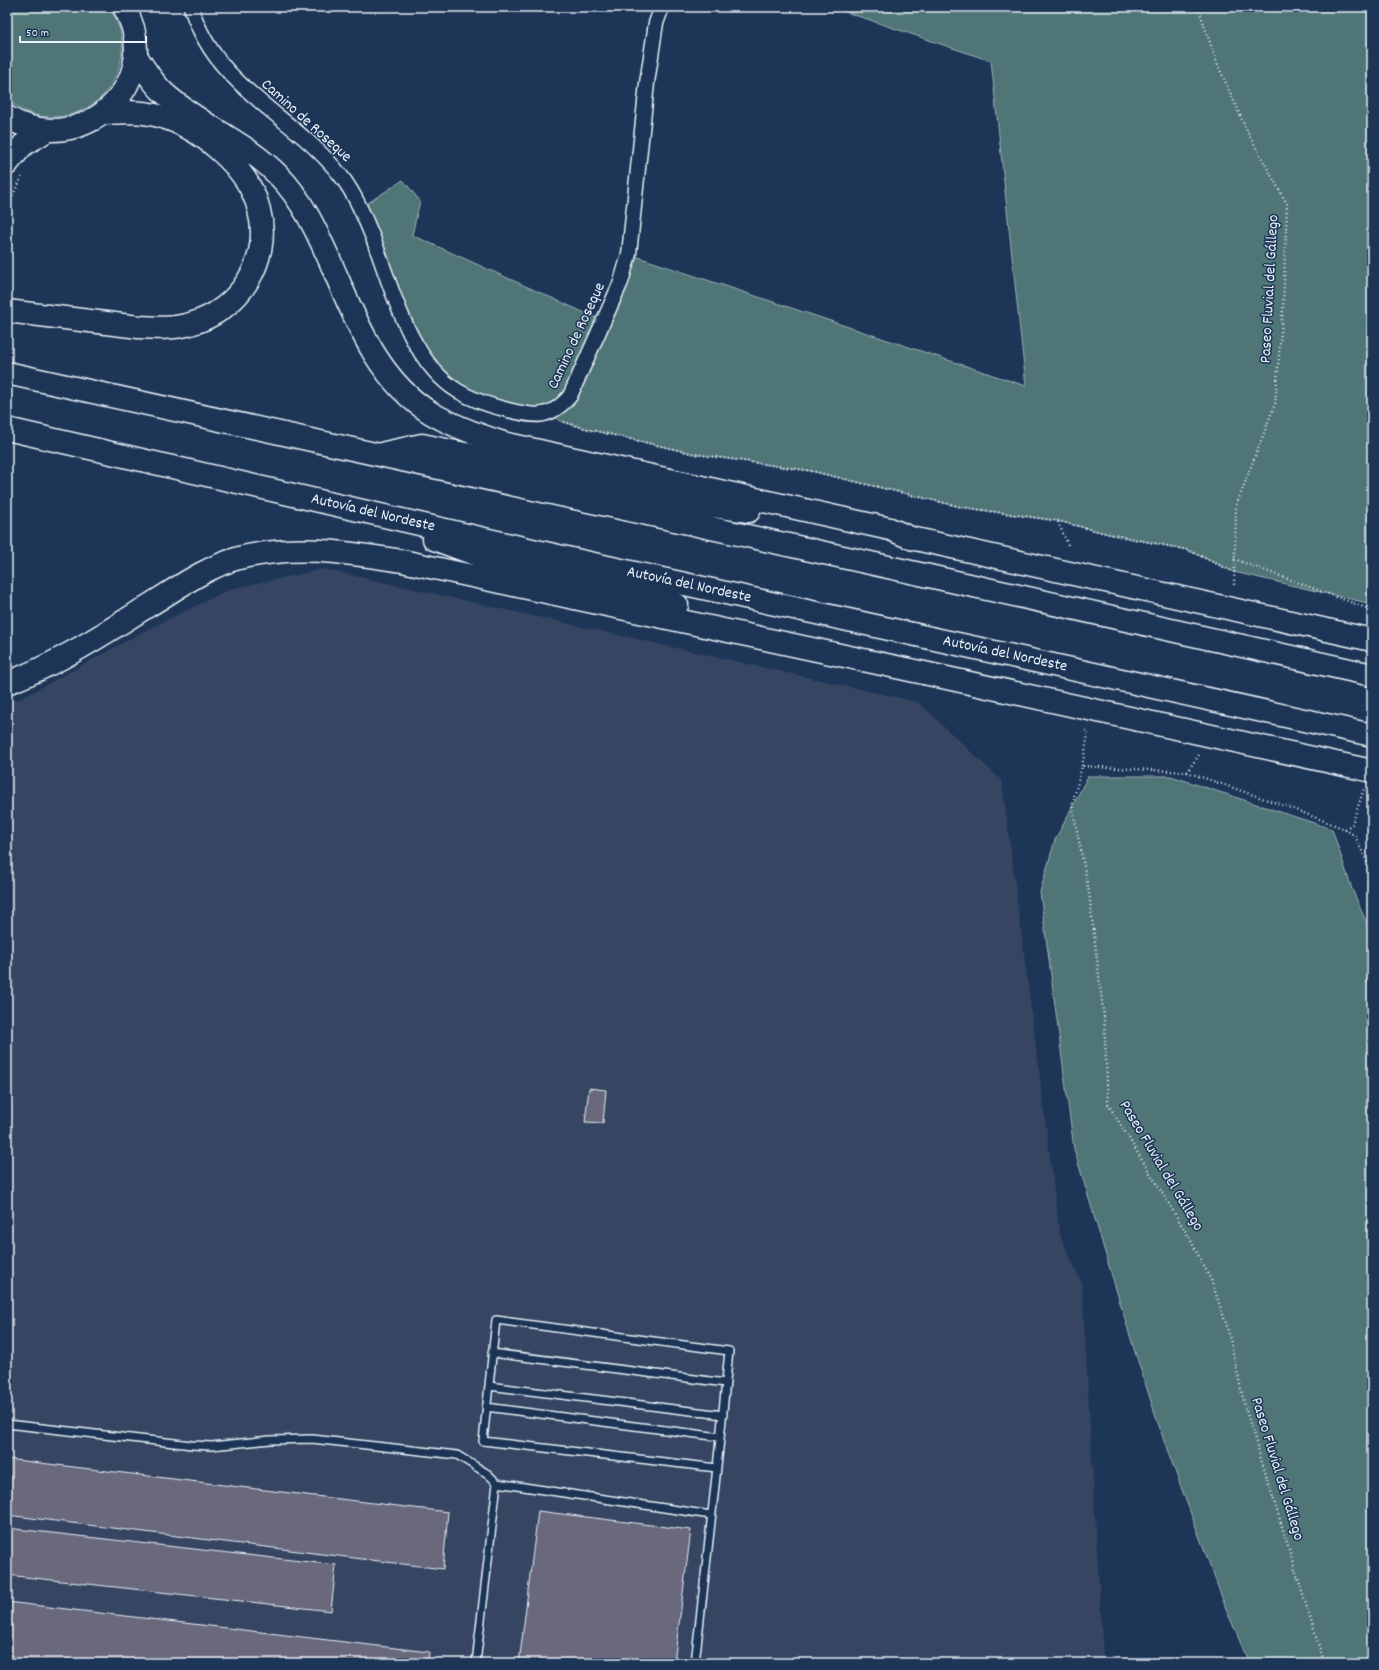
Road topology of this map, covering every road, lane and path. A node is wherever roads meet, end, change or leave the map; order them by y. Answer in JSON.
{"nodes":[{"id":1,"x":124,"y":7,"type":"edge"},
{"id":2,"x":191,"y":7,"type":"edge"},
{"id":3,"x":662,"y":7,"type":"edge"},
{"id":4,"x":1198,"y":7,"type":"edge"},
{"id":5,"x":135,"y":54,"type":"junction"},
{"id":6,"x":104,"y":113,"type":"junction"},
{"id":7,"x":7,"y":117,"type":"edge"},
{"id":8,"x":46,"y":131,"type":"junction"},
{"id":9,"x":16,"y":168,"type":"edge"},
{"id":10,"x":7,"y":206,"type":"edge"},
{"id":11,"x":7,"y":311,"type":"edge"},
{"id":12,"x":7,"y":373,"type":"edge"},
{"id":13,"x":550,"y":414,"type":"junction"},
{"id":14,"x":7,"y":429,"type":"edge"},
{"id":15,"x":378,"y":455,"type":"junction"},
{"id":16,"x":360,"y":510,"type":"junction"},
{"id":17,"x":1058,"y":521,"type":"junction"},
{"id":18,"x":911,"y":538,"type":"junction"},
{"id":19,"x":1068,"y":545,"type":"dead end"},
{"id":20,"x":1234,"y":559,"type":"junction"},
{"id":21,"x":1234,"y":572,"type":"junction"},
{"id":22,"x":1234,"y":585,"type":"dead end"},
{"id":23,"x":1372,"y":610,"type":"edge"},
{"id":24,"x":1372,"y":640,"type":"edge"},
{"id":25,"x":848,"y":656,"type":"junction"},
{"id":26,"x":1372,"y":675,"type":"edge"},
{"id":27,"x":7,"y":684,"type":"edge"},
{"id":28,"x":1372,"y":735,"type":"edge"},
{"id":29,"x":1199,"y":755,"type":"dead end"},
{"id":30,"x":1187,"y":772,"type":"junction"},
{"id":31,"x":1368,"y":780,"type":"edge"},
{"id":32,"x":1345,"y":829,"type":"junction"},
{"id":33,"x":1372,"y":908,"type":"edge"},
{"id":34,"x":1372,"y":954,"type":"edge"},
{"id":35,"x":1372,"y":992,"type":"edge"},
{"id":36,"x":492,"y":1353,"type":"junction"},
{"id":37,"x":726,"y":1383,"type":"junction"},
{"id":38,"x":489,"y":1386,"type":"junction"},
{"id":39,"x":486,"y":1407,"type":"junction"},
{"id":40,"x":723,"y":1415,"type":"junction"},
{"id":41,"x":7,"y":1424,"type":"edge"},
{"id":42,"x":720,"y":1436,"type":"junction"},
{"id":43,"x":717,"y":1468,"type":"junction"},
{"id":44,"x":497,"y":1483,"type":"junction"},
{"id":45,"x":711,"y":1515,"type":"junction"},
{"id":46,"x":476,"y":1663,"type":"edge"},
{"id":47,"x":695,"y":1663,"type":"edge"},
{"id":48,"x":1325,"y":1663,"type":"edge"}],
"edges":[{"from":1,"to":5,"type":"highway"},
{"from":2,"to":13,"type":"street","name":"Camino de Roseque"},
{"from":3,"to":13,"type":"street","name":"Camino de Roseque"},
{"from":4,"to":20,"type":"path","name":"Paseo Fluvial del Gállego"},
{"from":5,"to":6,"type":"highway"},
{"from":5,"to":18,"type":"highway"},
{"from":6,"to":8,"type":"highway"},
{"from":6,"to":11,"type":"highway"},
{"from":7,"to":8,"type":"highway"},
{"from":8,"to":9,"type":"highway"},
{"from":9,"to":10,"type":"path"},
{"from":12,"to":15,"type":"highway"},
{"from":13,"to":17,"type":"path"},
{"from":14,"to":16,"type":"highway","name":"Autovía del Nordeste"},
{"from":15,"to":18,"type":"highway"},
{"from":15,"to":26,"type":"highway","bridge":true},
{"from":16,"to":25,"type":"highway"},
{"from":16,"to":28,"type":"highway","name":"Autovía del Nordeste","bridge":true},
{"from":17,"to":19,"type":"path"},
{"from":17,"to":21,"type":"path"},
{"from":18,"to":24,"type":"highway","bridge":true},
{"from":20,"to":21,"type":"path","name":"Paseo Fluvial del Gállego"},
{"from":20,"to":23,"type":"path"},
{"from":21,"to":22,"type":"path","name":"Paseo Fluvial del Gállego"},
{"from":25,"to":27,"type":"highway"},
{"from":25,"to":31,"type":"highway","bridge":true},
{"from":29,"to":30,"type":"path"},
{"from":30,"to":32,"type":"path"},
{"from":30,"to":48,"type":"path","name":"Paseo Fluvial del Gállego"},
{"from":31,"to":32,"type":"path"},
{"from":32,"to":33,"type":"path"},
{"from":34,"to":35,"type":"path"},
{"from":36,"to":37,"type":"lane"},
{"from":36,"to":37,"type":"lane"},
{"from":36,"to":38,"type":"lane"},
{"from":37,"to":40,"type":"lane"},
{"from":38,"to":39,"type":"lane"},
{"from":38,"to":40,"type":"lane"},
{"from":39,"to":42,"type":"lane"},
{"from":39,"to":43,"type":"lane"},
{"from":40,"to":42,"type":"lane"},
{"from":41,"to":44,"type":"lane"},
{"from":42,"to":43,"type":"lane"},
{"from":43,"to":45,"type":"lane"},
{"from":44,"to":45,"type":"lane"},
{"from":44,"to":46,"type":"lane"},
{"from":45,"to":47,"type":"lane"}]}
